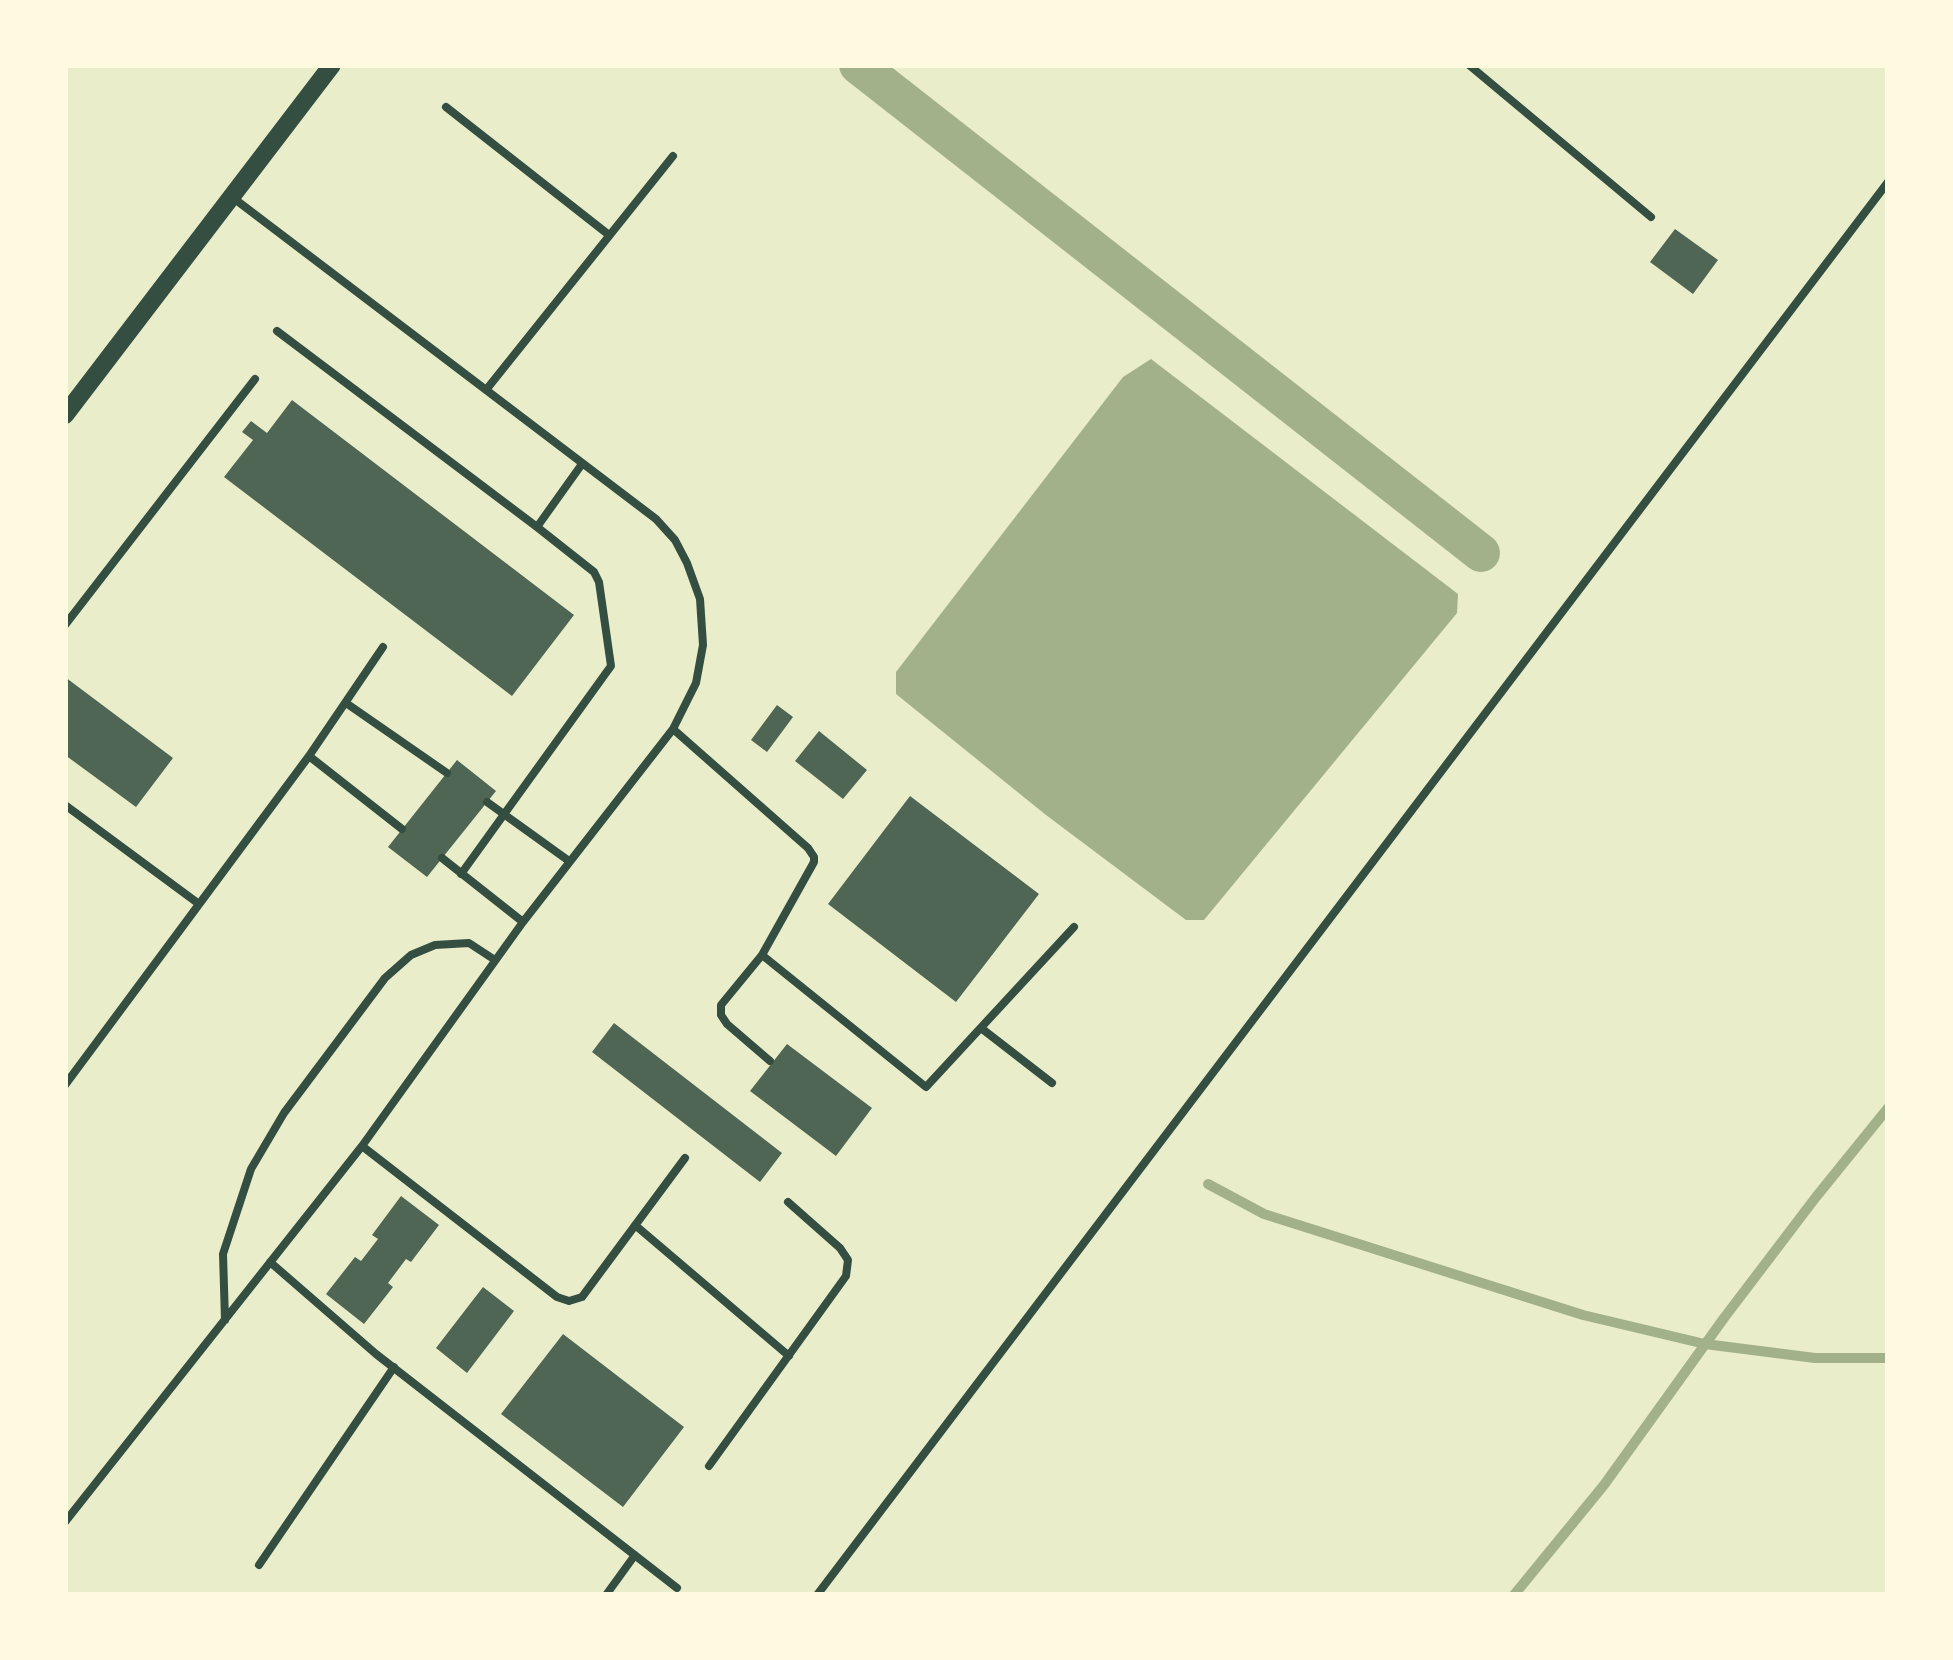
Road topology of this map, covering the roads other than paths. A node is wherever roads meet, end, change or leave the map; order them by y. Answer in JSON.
{"nodes":[{"id":1,"x":332,"y":65,"type":"edge"},
{"id":2,"x":1469,"y":65,"type":"edge"},
{"id":3,"x":446,"y":108,"type":"dead end"},
{"id":4,"x":673,"y":156,"type":"dead end"},
{"id":5,"x":1888,"y":182,"type":"edge"},
{"id":6,"x":232,"y":196,"type":"junction"},
{"id":7,"x":1650,"y":217,"type":"dead end"},
{"id":8,"x":610,"y":235,"type":"junction"},
{"id":9,"x":277,"y":331,"type":"dead end"},
{"id":10,"x":255,"y":380,"type":"dead end"},
{"id":11,"x":486,"y":390,"type":"junction"},
{"id":12,"x":65,"y":415,"type":"edge"},
{"id":13,"x":582,"y":464,"type":"junction"},
{"id":14,"x":538,"y":527,"type":"junction"},
{"id":15,"x":65,"y":626,"type":"edge"},
{"id":16,"x":383,"y":647,"type":"dead end"},
{"id":17,"x":346,"y":703,"type":"junction"},
{"id":18,"x":673,"y":729,"type":"junction"},
{"id":19,"x":310,"y":756,"type":"junction"},
{"id":20,"x":447,"y":772,"type":"dead end"},
{"id":21,"x":487,"y":802,"type":"dead end"},
{"id":22,"x":65,"y":805,"type":"edge"},
{"id":23,"x":502,"y":815,"type":"junction"},
{"id":24,"x":402,"y":829,"type":"dead end"},
{"id":25,"x":442,"y":858,"type":"dead end"},
{"id":26,"x":569,"y":861,"type":"junction"},
{"id":27,"x":462,"y":874,"type":"junction"},
{"id":28,"x":200,"y":904,"type":"junction"},
{"id":29,"x":523,"y":922,"type":"junction"},
{"id":30,"x":1074,"y":927,"type":"dead end"},
{"id":31,"x":762,"y":955,"type":"junction"},
{"id":32,"x":496,"y":960,"type":"junction"},
{"id":33,"x":981,"y":1028,"type":"junction"},
{"id":34,"x":770,"y":1061,"type":"dead end"},
{"id":35,"x":1052,"y":1083,"type":"dead end"},
{"id":36,"x":65,"y":1085,"type":"edge"},
{"id":37,"x":362,"y":1146,"type":"junction"},
{"id":38,"x":685,"y":1158,"type":"dead end"},
{"id":39,"x":788,"y":1202,"type":"dead end"},
{"id":40,"x":635,"y":1225,"type":"junction"},
{"id":41,"x":270,"y":1262,"type":"junction"},
{"id":42,"x":225,"y":1320,"type":"junction"},
{"id":43,"x":789,"y":1356,"type":"junction"},
{"id":44,"x":394,"y":1368,"type":"junction"},
{"id":45,"x":709,"y":1466,"type":"dead end"},
{"id":46,"x":65,"y":1522,"type":"edge"},
{"id":47,"x":635,"y":1555,"type":"junction"},
{"id":48,"x":259,"y":1564,"type":"dead end"},
{"id":49,"x":677,"y":1588,"type":"dead end"},
{"id":50,"x":606,"y":1595,"type":"edge"},
{"id":51,"x":817,"y":1595,"type":"edge"}],
"edges":[{"from":1,"to":6,"type":"street"},
{"from":2,"to":7,"type":"lane"},
{"from":3,"to":8,"type":"lane"},
{"from":4,"to":8,"type":"lane"},
{"from":5,"to":51,"type":"lane"},
{"from":6,"to":11,"type":"lane"},
{"from":6,"to":12,"type":"street"},
{"from":8,"to":11,"type":"lane"},
{"from":9,"to":14,"type":"lane"},
{"from":10,"to":15,"type":"lane"},
{"from":11,"to":13,"type":"lane"},
{"from":13,"to":14,"type":"lane"},
{"from":13,"to":18,"type":"lane"},
{"from":14,"to":23,"type":"lane"},
{"from":16,"to":17,"type":"lane"},
{"from":17,"to":19,"type":"lane"},
{"from":17,"to":20,"type":"lane"},
{"from":18,"to":26,"type":"lane"},
{"from":18,"to":31,"type":"lane"},
{"from":19,"to":24,"type":"lane"},
{"from":19,"to":28,"type":"lane"},
{"from":21,"to":23,"type":"lane"},
{"from":22,"to":28,"type":"lane"},
{"from":23,"to":26,"type":"lane"},
{"from":23,"to":27,"type":"lane"},
{"from":25,"to":27,"type":"lane"},
{"from":26,"to":29,"type":"lane"},
{"from":27,"to":29,"type":"lane"},
{"from":28,"to":36,"type":"lane"},
{"from":29,"to":32,"type":"lane"},
{"from":30,"to":33,"type":"lane"},
{"from":31,"to":33,"type":"lane"},
{"from":31,"to":34,"type":"lane"},
{"from":32,"to":37,"type":"lane"},
{"from":32,"to":42,"type":"lane"},
{"from":33,"to":35,"type":"lane"},
{"from":37,"to":40,"type":"lane"},
{"from":37,"to":41,"type":"lane"},
{"from":38,"to":40,"type":"lane"},
{"from":39,"to":43,"type":"lane"},
{"from":40,"to":43,"type":"lane"},
{"from":41,"to":42,"type":"lane"},
{"from":41,"to":44,"type":"lane"},
{"from":42,"to":46,"type":"lane"},
{"from":43,"to":45,"type":"lane"},
{"from":44,"to":47,"type":"lane"},
{"from":44,"to":48,"type":"lane"},
{"from":47,"to":49,"type":"lane"},
{"from":47,"to":50,"type":"lane"}]}
